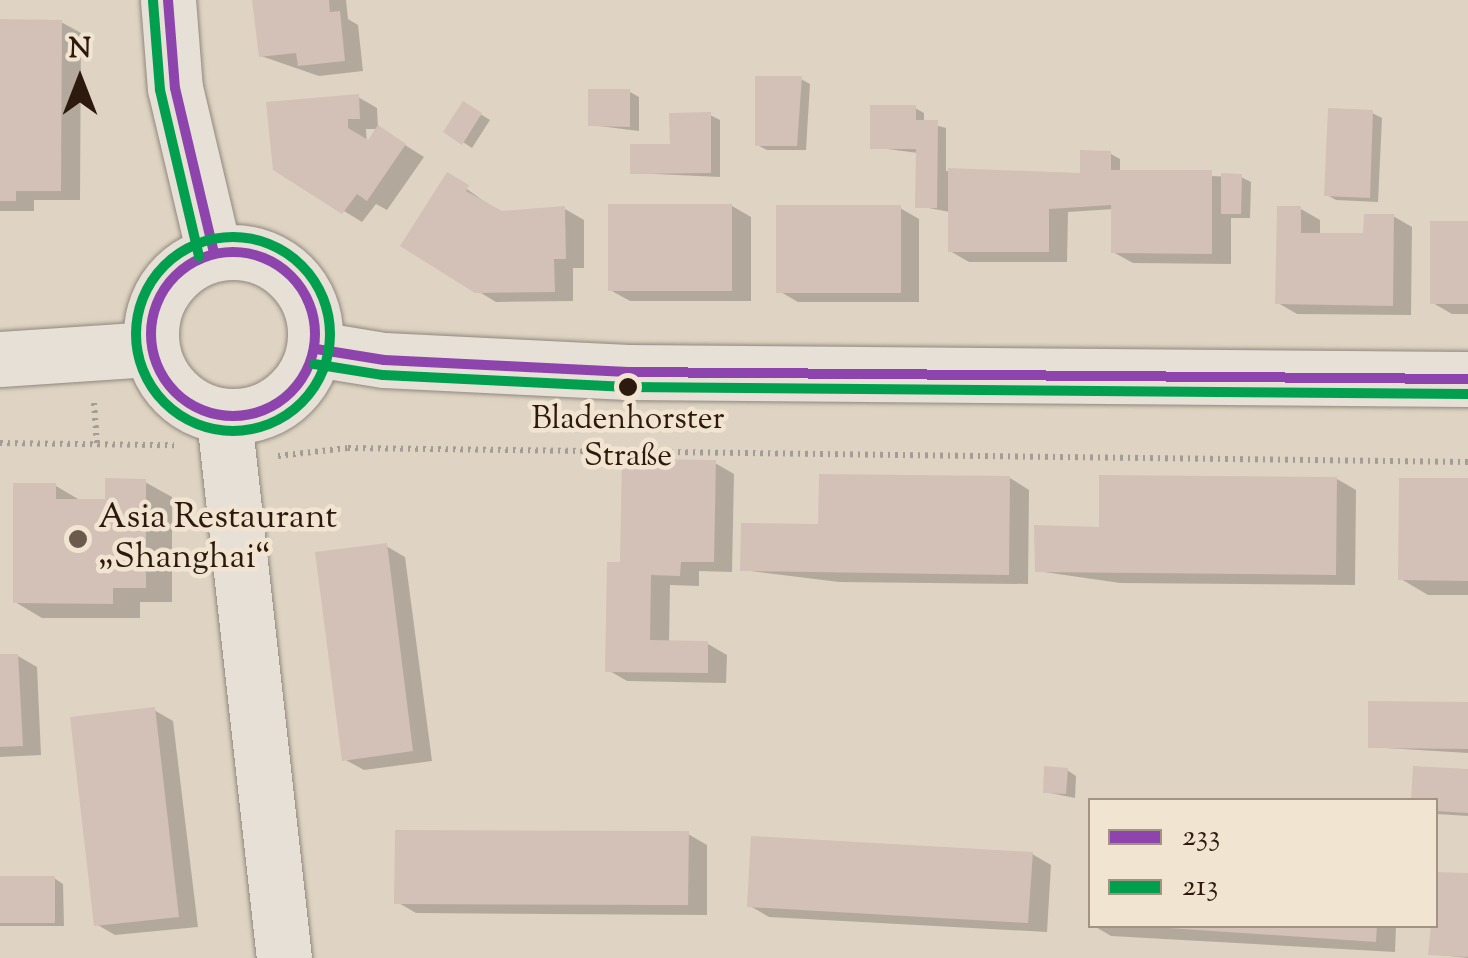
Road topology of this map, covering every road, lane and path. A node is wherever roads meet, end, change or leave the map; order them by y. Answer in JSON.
{"nodes":[{"id":1,"x":168,"y":0,"type":"edge"},
{"id":2,"x":214,"y":253,"type":"junction"},
{"id":3,"x":316,"y":348,"type":"junction"},
{"id":4,"x":151,"y":349,"type":"junction"},
{"id":5,"x":0,"y":359,"type":"edge"},
{"id":6,"x":1468,"y":379,"type":"edge"},
{"id":7,"x":94,"y":397,"type":"dead end"},
{"id":8,"x":226,"y":440,"type":"junction"},
{"id":9,"x":0,"y":443,"type":"edge"},
{"id":10,"x":97,"y":444,"type":"junction"},
{"id":11,"x":1468,"y":462,"type":"edge"},
{"id":12,"x":284,"y":958,"type":"edge"}],
"edges":[{"from":1,"to":2,"type":"main road"},
{"from":2,"to":3,"type":"main road"},
{"from":2,"to":4,"type":"main road"},
{"from":3,"to":6,"type":"main road"},
{"from":3,"to":8,"type":"main road"},
{"from":4,"to":5,"type":"main road"},
{"from":4,"to":8,"type":"main road"},
{"from":7,"to":10,"type":"path"},
{"from":8,"to":10,"type":"path"},
{"from":8,"to":11,"type":"path"},
{"from":8,"to":12,"type":"main road"},
{"from":9,"to":10,"type":"path"}]}
